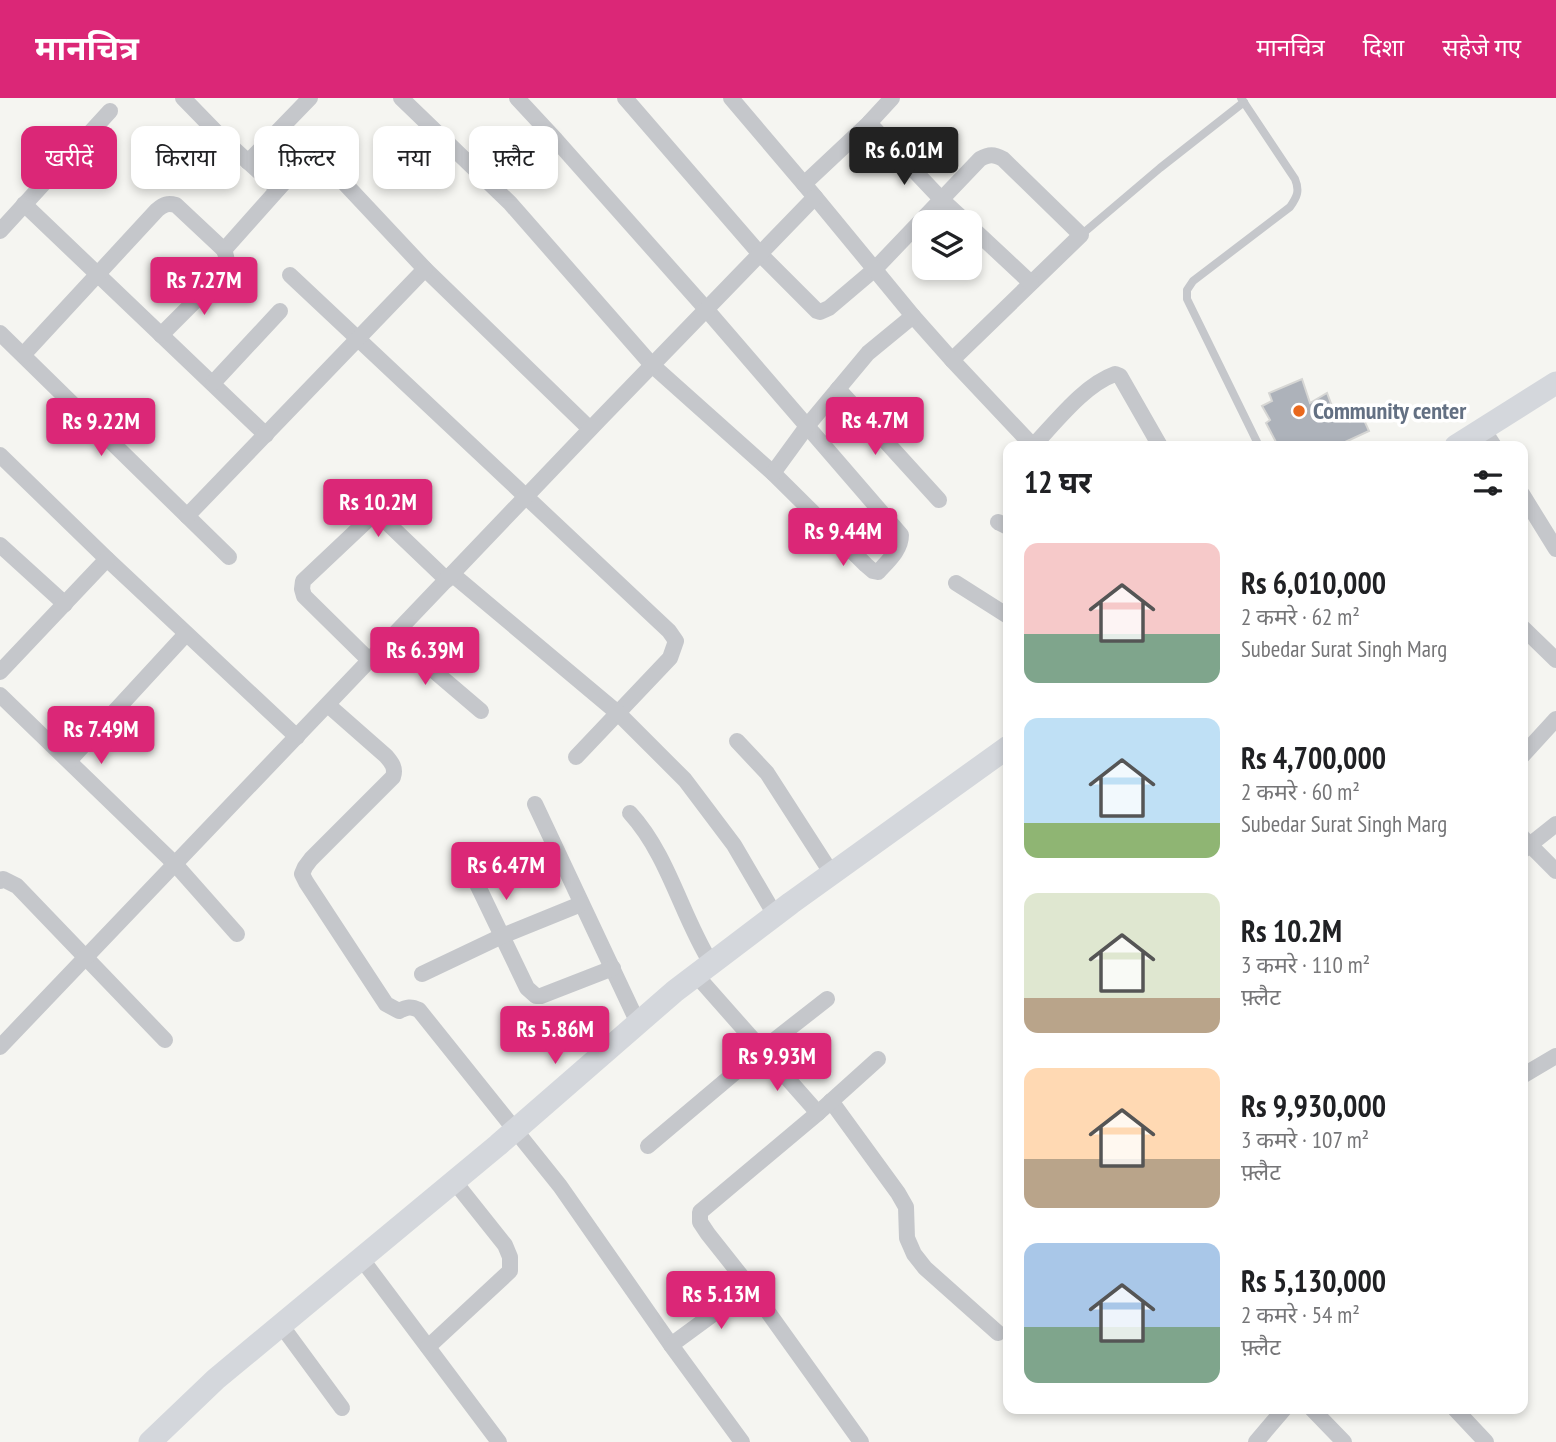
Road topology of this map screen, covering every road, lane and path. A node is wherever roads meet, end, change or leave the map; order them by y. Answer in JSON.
{"nodes":[{"id":1,"x":183,"y":98,"type":"edge"},
{"id":2,"x":310,"y":98,"type":"edge"},
{"id":3,"x":401,"y":98,"type":"edge"},
{"id":4,"x":517,"y":98,"type":"edge"},
{"id":5,"x":625,"y":98,"type":"edge"},
{"id":6,"x":892,"y":98,"type":"edge"},
{"id":7,"x":735,"y":99,"type":"edge"},
{"id":8,"x":1242,"y":100,"type":"edge"},
{"id":9,"x":110,"y":111,"type":"dead end"},
{"id":10,"x":869,"y":123,"type":"junction"},
{"id":11,"x":248,"y":162,"type":"junction"},
{"id":12,"x":254,"y":167,"type":"edge"},
{"id":13,"x":804,"y":184,"type":"junction"},
{"id":14,"x":278,"y":189,"type":"edge"},
{"id":15,"x":350,"y":189,"type":"edge"},
{"id":16,"x":815,"y":197,"type":"junction"},
{"id":17,"x":942,"y":200,"type":"junction"},
{"id":18,"x":24,"y":204,"type":"junction"},
{"id":19,"x":952,"y":210,"type":"edge"},
{"id":20,"x":0,"y":231,"type":"edge"},
{"id":21,"x":1081,"y":235,"type":"junction"},
{"id":22,"x":982,"y":237,"type":"edge"},
{"id":23,"x":224,"y":250,"type":"junction"},
{"id":24,"x":760,"y":254,"type":"junction"},
{"id":25,"x":425,"y":269,"type":"junction"},
{"id":26,"x":875,"y":269,"type":"junction"},
{"id":27,"x":98,"y":275,"type":"junction"},
{"id":28,"x":290,"y":275,"type":"dead end"},
{"id":29,"x":1031,"y":283,"type":"junction"},
{"id":30,"x":706,"y":309,"type":"junction"},
{"id":31,"x":280,"y":311,"type":"dead end"},
{"id":32,"x":913,"y":316,"type":"junction"},
{"id":33,"x":0,"y":333,"type":"edge"},
{"id":34,"x":161,"y":335,"type":"junction"},
{"id":35,"x":359,"y":340,"type":"junction"},
{"id":36,"x":23,"y":355,"type":"junction"},
{"id":37,"x":952,"y":360,"type":"junction"},
{"id":38,"x":652,"y":365,"type":"junction"},
{"id":39,"x":213,"y":383,"type":"junction"},
{"id":40,"x":1556,"y":383,"type":"edge"},
{"id":41,"x":838,"y":389,"type":"junction"},
{"id":42,"x":808,"y":425,"type":"junction"},
{"id":43,"x":590,"y":429,"type":"junction"},
{"id":44,"x":266,"y":435,"type":"junction"},
{"id":45,"x":1489,"y":438,"type":"edge"},
{"id":46,"x":1028,"y":441,"type":"edge"},
{"id":47,"x":1038,"y":441,"type":"edge"},
{"id":48,"x":1157,"y":441,"type":"edge"},
{"id":49,"x":1257,"y":441,"type":"edge"},
{"id":50,"x":0,"y":455,"type":"edge"},
{"id":51,"x":773,"y":472,"type":"junction"},
{"id":52,"x":526,"y":497,"type":"junction"},
{"id":53,"x":939,"y":500,"type":"dead end"},
{"id":54,"x":1528,"y":504,"type":"edge"},
{"id":55,"x":187,"y":516,"type":"junction"},
{"id":56,"x":0,"y":545,"type":"edge"},
{"id":57,"x":1556,"y":549,"type":"edge"},
{"id":58,"x":229,"y":557,"type":"dead end"},
{"id":59,"x":107,"y":559,"type":"junction"},
{"id":60,"x":450,"y":577,"type":"junction"},
{"id":61,"x":956,"y":583,"type":"dead end"},
{"id":62,"x":65,"y":604,"type":"junction"},
{"id":63,"x":1003,"y":613,"type":"edge"},
{"id":64,"x":1528,"y":633,"type":"edge"},
{"id":65,"x":186,"y":634,"type":"junction"},
{"id":66,"x":393,"y":636,"type":"junction"},
{"id":67,"x":369,"y":660,"type":"junction"},
{"id":68,"x":1556,"y":660,"type":"edge"},
{"id":69,"x":0,"y":672,"type":"edge"},
{"id":70,"x":0,"y":695,"type":"edge"},
{"id":71,"x":328,"y":705,"type":"junction"},
{"id":72,"x":481,"y":711,"type":"dead end"},
{"id":73,"x":618,"y":714,"type":"junction"},
{"id":74,"x":1556,"y":719,"type":"edge"},
{"id":75,"x":297,"y":737,"type":"junction"},
{"id":76,"x":737,"y":741,"type":"dead end"},
{"id":77,"x":1528,"y":749,"type":"edge"},
{"id":78,"x":1003,"y":751,"type":"edge"},
{"id":79,"x":576,"y":757,"type":"dead end"},
{"id":80,"x":69,"y":761,"type":"junction"},
{"id":81,"x":535,"y":803,"type":"dead end"},
{"id":82,"x":631,"y":813,"type":"dead end"},
{"id":83,"x":1556,"y":824,"type":"edge"},
{"id":84,"x":1528,"y":842,"type":"edge"},
{"id":85,"x":1528,"y":847,"type":"edge"},
{"id":86,"x":175,"y":864,"type":"junction"},
{"id":87,"x":1556,"y":871,"type":"edge"},
{"id":88,"x":832,"y":874,"type":"junction"},
{"id":89,"x":0,"y":881,"type":"edge"},
{"id":90,"x":477,"y":884,"type":"dead end"},
{"id":91,"x":581,"y":904,"type":"junction"},
{"id":92,"x":775,"y":915,"type":"junction"},
{"id":93,"x":237,"y":934,"type":"dead end"},
{"id":94,"x":502,"y":936,"type":"junction"},
{"id":95,"x":85,"y":959,"type":"junction"},
{"id":96,"x":612,"y":968,"type":"junction"},
{"id":97,"x":704,"y":969,"type":"junction"},
{"id":98,"x":422,"y":974,"type":"dead end"},
{"id":99,"x":827,"y":999,"type":"dead end"},
{"id":100,"x":638,"y":1023,"type":"junction"},
{"id":101,"x":165,"y":1040,"type":"dead end"},
{"id":102,"x":0,"y":1047,"type":"edge"},
{"id":103,"x":763,"y":1049,"type":"junction"},
{"id":104,"x":1556,"y":1056,"type":"edge"},
{"id":105,"x":878,"y":1059,"type":"dead end"},
{"id":106,"x":1528,"y":1072,"type":"edge"},
{"id":107,"x":831,"y":1101,"type":"junction"},
{"id":108,"x":818,"y":1112,"type":"junction"},
{"id":109,"x":516,"y":1129,"type":"junction"},
{"id":110,"x":648,"y":1146,"type":"dead end"},
{"id":111,"x":454,"y":1181,"type":"junction"},
{"id":112,"x":361,"y":1258,"type":"junction"},
{"id":113,"x":750,"y":1287,"type":"junction"},
{"id":114,"x":281,"y":1325,"type":"junction"},
{"id":115,"x":998,"y":1333,"type":"dead end"},
{"id":116,"x":671,"y":1345,"type":"junction"},
{"id":117,"x":428,"y":1347,"type":"junction"},
{"id":118,"x":342,"y":1408,"type":"dead end"},
{"id":119,"x":1280,"y":1414,"type":"edge"},
{"id":120,"x":1317,"y":1414,"type":"edge"},
{"id":121,"x":1460,"y":1414,"type":"edge"},
{"id":122,"x":150,"y":1442,"type":"edge"},
{"id":123,"x":499,"y":1442,"type":"edge"},
{"id":124,"x":742,"y":1442,"type":"edge"},
{"id":125,"x":861,"y":1442,"type":"edge"},
{"id":126,"x":1256,"y":1442,"type":"edge"},
{"id":127,"x":1344,"y":1442,"type":"edge"},
{"id":128,"x":1486,"y":1442,"type":"edge"}],
"edges":[{"from":1,"to":11,"type":"street"},
{"from":2,"to":11,"type":"street"},
{"from":3,"to":38,"type":"street"},
{"from":4,"to":30,"type":"street"},
{"from":5,"to":24,"type":"street"},
{"from":6,"to":10,"type":"street"},
{"from":7,"to":13,"type":"street"},
{"from":8,"to":21,"type":"lane"},
{"from":8,"to":49,"type":"lane"},
{"from":9,"to":18,"type":"street"},
{"from":10,"to":13,"type":"street"},
{"from":10,"to":17,"type":"street"},
{"from":11,"to":12,"type":"street"},
{"from":13,"to":16,"type":"street"},
{"from":14,"to":23,"type":"street"},
{"from":15,"to":25,"type":"street"},
{"from":16,"to":24,"type":"street"},
{"from":16,"to":26,"type":"street"},
{"from":17,"to":19,"type":"street"},
{"from":17,"to":21,"type":"street"},
{"from":17,"to":26,"type":"street"},
{"from":18,"to":20,"type":"street"},
{"from":18,"to":27,"type":"street"},
{"from":21,"to":29,"type":"street"},
{"from":22,"to":29,"type":"street"},
{"from":23,"to":27,"type":"street"},
{"from":23,"to":34,"type":"street"},
{"from":24,"to":26,"type":"street"},
{"from":24,"to":30,"type":"street"},
{"from":25,"to":35,"type":"street"},
{"from":25,"to":43,"type":"street"},
{"from":26,"to":32,"type":"street"},
{"from":27,"to":34,"type":"street"},
{"from":27,"to":36,"type":"street"},
{"from":28,"to":35,"type":"street"},
{"from":29,"to":37,"type":"street"},
{"from":30,"to":38,"type":"street"},
{"from":30,"to":42,"type":"street"},
{"from":31,"to":39,"type":"street"},
{"from":32,"to":37,"type":"street"},
{"from":32,"to":41,"type":"street"},
{"from":33,"to":36,"type":"street"},
{"from":34,"to":39,"type":"street"},
{"from":35,"to":44,"type":"street"},
{"from":35,"to":52,"type":"street"},
{"from":36,"to":55,"type":"street"},
{"from":37,"to":46,"type":"street"},
{"from":38,"to":43,"type":"street"},
{"from":38,"to":51,"type":"street"},
{"from":39,"to":44,"type":"street"},
{"from":40,"to":45,"type":"street"},
{"from":41,"to":42,"type":"street"},
{"from":41,"to":53,"type":"street"},
{"from":42,"to":51,"type":"street"},
{"from":42,"to":51,"type":"street"},
{"from":43,"to":52,"type":"street"},
{"from":44,"to":55,"type":"street"},
{"from":47,"to":48,"type":"street"},
{"from":50,"to":59,"type":"street"},
{"from":52,"to":60,"type":"street"},
{"from":52,"to":73,"type":"street"},
{"from":54,"to":57,"type":"street"},
{"from":55,"to":58,"type":"street"},
{"from":56,"to":62,"type":"street"},
{"from":59,"to":62,"type":"street"},
{"from":59,"to":65,"type":"street"},
{"from":60,"to":66,"type":"street"},
{"from":60,"to":67,"type":"street"},
{"from":60,"to":73,"type":"street"},
{"from":61,"to":63,"type":"street"},
{"from":62,"to":69,"type":"street"},
{"from":64,"to":68,"type":"street"},
{"from":65,"to":75,"type":"street"},
{"from":65,"to":80,"type":"street"},
{"from":66,"to":67,"type":"street"},
{"from":66,"to":72,"type":"street"},
{"from":67,"to":71,"type":"street"},
{"from":70,"to":80,"type":"street"},
{"from":71,"to":75,"type":"street"},
{"from":71,"to":109,"type":"street"},
{"from":73,"to":79,"type":"street"},
{"from":73,"to":92,"type":"street"},
{"from":74,"to":77,"type":"street"},
{"from":75,"to":86,"type":"street"},
{"from":76,"to":88,"type":"street"},
{"from":78,"to":88,"type":"street"},
{"from":80,"to":86,"type":"street"},
{"from":81,"to":91,"type":"street"},
{"from":82,"to":97,"type":"street"},
{"from":83,"to":84,"type":"street"},
{"from":85,"to":87,"type":"street"},
{"from":86,"to":93,"type":"street"},
{"from":86,"to":95,"type":"street"},
{"from":88,"to":92,"type":"street"},
{"from":89,"to":95,"type":"street"},
{"from":90,"to":94,"type":"street"},
{"from":91,"to":94,"type":"street"},
{"from":91,"to":96,"type":"street"},
{"from":92,"to":97,"type":"street"},
{"from":94,"to":96,"type":"street"},
{"from":94,"to":98,"type":"street"},
{"from":95,"to":101,"type":"street"},
{"from":95,"to":102,"type":"street"},
{"from":96,"to":100,"type":"street"},
{"from":97,"to":100,"type":"street"},
{"from":97,"to":103,"type":"street"},
{"from":99,"to":103,"type":"street"},
{"from":100,"to":109,"type":"street"},
{"from":103,"to":108,"type":"street"},
{"from":103,"to":110,"type":"street"},
{"from":104,"to":106,"type":"street"},
{"from":105,"to":107,"type":"street"},
{"from":107,"to":108,"type":"street"},
{"from":107,"to":115,"type":"street"},
{"from":108,"to":113,"type":"street"},
{"from":109,"to":111,"type":"street"},
{"from":109,"to":116,"type":"street"},
{"from":111,"to":112,"type":"street"},
{"from":111,"to":117,"type":"street"},
{"from":112,"to":114,"type":"street"},
{"from":112,"to":117,"type":"street"},
{"from":113,"to":116,"type":"street"},
{"from":113,"to":125,"type":"street"},
{"from":114,"to":118,"type":"street"},
{"from":114,"to":122,"type":"street"},
{"from":116,"to":124,"type":"street"},
{"from":117,"to":123,"type":"street"},
{"from":119,"to":126,"type":"street"},
{"from":120,"to":127,"type":"street"},
{"from":121,"to":128,"type":"street"}]}
